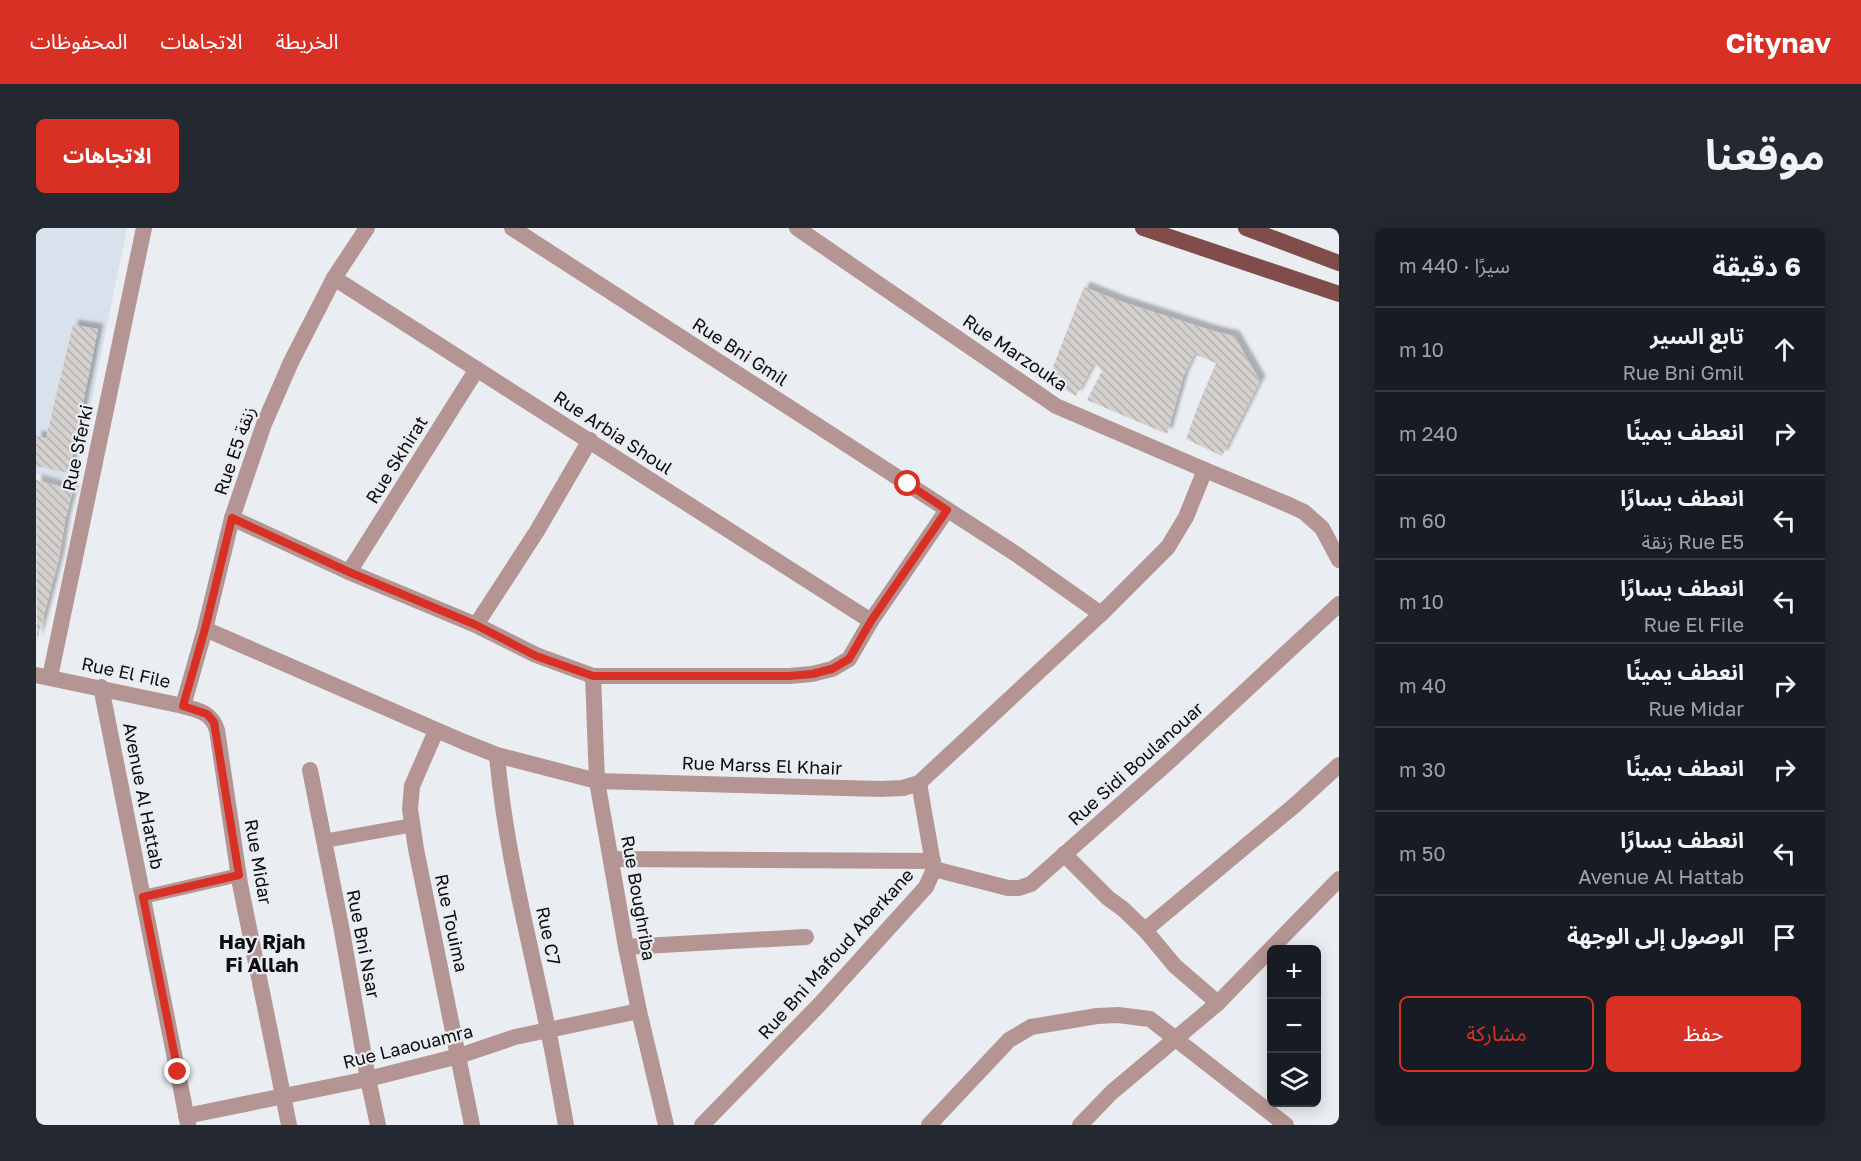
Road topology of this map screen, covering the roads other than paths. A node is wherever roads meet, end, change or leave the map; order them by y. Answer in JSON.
{"nodes":[{"id":1,"x":144,"y":228,"type":"edge"},
{"id":2,"x":367,"y":228,"type":"edge"},
{"id":3,"x":512,"y":228,"type":"edge"},
{"id":4,"x":797,"y":228,"type":"edge"},
{"id":5,"x":1143,"y":228,"type":"edge"},
{"id":6,"x":1246,"y":228,"type":"edge"},
{"id":7,"x":1339,"y":263,"type":"edge"},
{"id":8,"x":334,"y":278,"type":"junction"},
{"id":9,"x":1339,"y":294,"type":"edge"},
{"id":10,"x":477,"y":369,"type":"junction"},
{"id":11,"x":590,"y":440,"type":"junction"},
{"id":12,"x":1205,"y":470,"type":"junction"},
{"id":13,"x":947,"y":510,"type":"junction"},
{"id":14,"x":232,"y":518,"type":"junction"},
{"id":15,"x":1339,"y":560,"type":"edge"},
{"id":16,"x":349,"y":572,"type":"junction"},
{"id":17,"x":1339,"y":604,"type":"edge"},
{"id":18,"x":1101,"y":614,"type":"junction"},
{"id":19,"x":871,"y":621,"type":"junction"},
{"id":20,"x":476,"y":625,"type":"junction"},
{"id":21,"x":205,"y":629,"type":"junction"},
{"id":22,"x":43,"y":676,"type":"edge"},
{"id":23,"x":593,"y":676,"type":"junction"},
{"id":24,"x":101,"y":687,"type":"junction"},
{"id":25,"x":183,"y":706,"type":"junction"},
{"id":26,"x":207,"y":714,"type":"joint"},
{"id":27,"x":436,"y":731,"type":"junction"},
{"id":28,"x":497,"y":755,"type":"junction"},
{"id":29,"x":1339,"y":765,"type":"edge"},
{"id":30,"x":309,"y":770,"type":"dead end"},
{"id":31,"x":597,"y":780,"type":"junction"},
{"id":32,"x":919,"y":783,"type":"junction"},
{"id":33,"x":413,"y":825,"type":"junction"},
{"id":34,"x":324,"y":841,"type":"junction"},
{"id":35,"x":1064,"y":854,"type":"junction"},
{"id":36,"x":611,"y":859,"type":"junction"},
{"id":37,"x":934,"y":865,"type":"junction"},
{"id":38,"x":239,"y":875,"type":"junction"},
{"id":39,"x":1339,"y":879,"type":"edge"},
{"id":40,"x":143,"y":897,"type":"junction"},
{"id":41,"x":1145,"y":930,"type":"junction"},
{"id":42,"x":806,"y":937,"type":"dead end"},
{"id":43,"x":626,"y":947,"type":"junction"},
{"id":44,"x":1218,"y":1003,"type":"junction"},
{"id":45,"x":639,"y":1011,"type":"junction"},
{"id":46,"x":548,"y":1030,"type":"junction"},
{"id":47,"x":1176,"y":1039,"type":"junction"},
{"id":48,"x":459,"y":1056,"type":"junction"},
{"id":49,"x":368,"y":1079,"type":"junction"},
{"id":50,"x":283,"y":1095,"type":"junction"},
{"id":51,"x":187,"y":1120,"type":"edge"},
{"id":52,"x":1082,"y":1124,"type":"edge"},
{"id":53,"x":289,"y":1125,"type":"edge"},
{"id":54,"x":378,"y":1125,"type":"edge"},
{"id":55,"x":472,"y":1125,"type":"edge"},
{"id":56,"x":566,"y":1125,"type":"edge"},
{"id":57,"x":666,"y":1125,"type":"edge"},
{"id":58,"x":702,"y":1125,"type":"edge"},
{"id":59,"x":929,"y":1125,"type":"edge"},
{"id":60,"x":1286,"y":1125,"type":"edge"}],
"edges":[{"from":1,"to":22,"type":"street","name":"Rue Sferki"},
{"from":2,"to":8,"type":"street","name":"Rue E5 زنقة"},
{"from":3,"to":13,"type":"street","name":"Rue Bni Gmil"},
{"from":4,"to":12,"type":"street","name":"Rue Marzouka"},
{"from":5,"to":9,"type":"main road"},
{"from":6,"to":7,"type":"main road"},
{"from":8,"to":10,"type":"street","name":"Rue Arbia Shoul"},
{"from":8,"to":14,"type":"street","name":"Rue E5 زنقة"},
{"from":10,"to":11,"type":"street","name":"Rue Arbia Shoul"},
{"from":10,"to":16,"type":"street","name":"Rue Skhirat"},
{"from":11,"to":19,"type":"street","name":"Rue Arbia Shoul"},
{"from":11,"to":20,"type":"street"},
{"from":12,"to":15,"type":"street","name":"Rue Marzouka"},
{"from":12,"to":18,"type":"street"},
{"from":13,"to":18,"type":"street","name":"Rue Bni Gmil"},
{"from":13,"to":19,"type":"street"},
{"from":14,"to":16,"type":"street"},
{"from":14,"to":21,"type":"street","name":"Rue E5 زنقة"},
{"from":16,"to":20,"type":"street"},
{"from":17,"to":35,"type":"street","name":"Rue Sidi Boulanouar"},
{"from":18,"to":32,"type":"street"},
{"from":19,"to":23,"type":"street"},
{"from":20,"to":23,"type":"street"},
{"from":21,"to":25,"type":"street","name":"Rue E5 زنقة"},
{"from":21,"to":27,"type":"street","name":"Rue Marss El Khair"},
{"from":22,"to":24,"type":"street","name":"Rue El File"},
{"from":23,"to":31,"type":"street","name":"Rue Boughriba"},
{"from":24,"to":25,"type":"street","name":"Rue El File"},
{"from":24,"to":40,"type":"street","name":"Avenue Al Hattab"},
{"from":25,"to":26,"type":"street","name":"Rue El File"},
{"from":26,"to":38,"type":"street","name":"Rue Midar"},
{"from":27,"to":28,"type":"street","name":"Rue Marss El Khair"},
{"from":27,"to":33,"type":"street","name":"Rue Touima"},
{"from":28,"to":31,"type":"street","name":"Rue Marss El Khair"},
{"from":28,"to":46,"type":"street","name":"Rue C7"},
{"from":29,"to":41,"type":"street"},
{"from":30,"to":34,"type":"street","name":"Rue Bni Nsar"},
{"from":31,"to":32,"type":"street","name":"Rue Marss El Khair"},
{"from":31,"to":36,"type":"street","name":"Rue Boughriba"},
{"from":32,"to":37,"type":"street","name":"Rue Bni Mafoud Aberkane"},
{"from":33,"to":34,"type":"lane"},
{"from":33,"to":48,"type":"street","name":"Rue Touima"},
{"from":34,"to":49,"type":"street","name":"Rue Bni Nsar"},
{"from":35,"to":37,"type":"street","name":"Rue Sidi Boulanouar"},
{"from":35,"to":41,"type":"street"},
{"from":36,"to":37,"type":"street","name":"Rue Sidi Boulanouar"},
{"from":36,"to":43,"type":"street","name":"Rue Boughriba"},
{"from":37,"to":58,"type":"street","name":"Rue Bni Mafoud Aberkane"},
{"from":38,"to":40,"type":"lane"},
{"from":38,"to":50,"type":"street","name":"Rue Midar"},
{"from":39,"to":44,"type":"street"},
{"from":40,"to":51,"type":"street","name":"Avenue Al Hattab"},
{"from":41,"to":44,"type":"street"},
{"from":42,"to":43,"type":"street"},
{"from":43,"to":45,"type":"street","name":"Rue Boughriba"},
{"from":44,"to":47,"type":"street"},
{"from":45,"to":46,"type":"street","name":"Rue Laaouamra"},
{"from":45,"to":57,"type":"street","name":"Rue Boughriba"},
{"from":46,"to":48,"type":"street","name":"Rue Laaouamra"},
{"from":46,"to":56,"type":"street","name":"Rue C7"},
{"from":47,"to":52,"type":"street"},
{"from":47,"to":59,"type":"street"},
{"from":47,"to":60,"type":"street"},
{"from":48,"to":49,"type":"street","name":"Rue Laaouamra"},
{"from":48,"to":55,"type":"street","name":"Rue Touima"},
{"from":49,"to":50,"type":"street","name":"Rue Laaouamra"},
{"from":49,"to":54,"type":"street","name":"Rue Bni Nsar"},
{"from":50,"to":51,"type":"street","name":"Rue Laaouamra"},
{"from":50,"to":53,"type":"street","name":"Rue Midar"}]}
